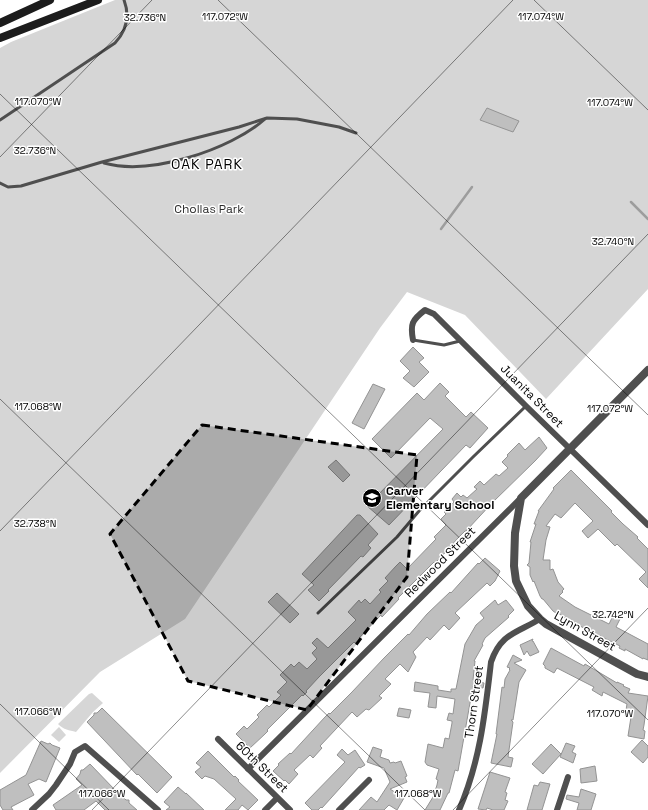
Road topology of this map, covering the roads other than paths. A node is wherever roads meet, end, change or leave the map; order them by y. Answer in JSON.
{"nodes":[{"id":1,"x":50,"y":0,"type":"edge"},
{"id":2,"x":98,"y":0,"type":"edge"},
{"id":3,"x":124,"y":0,"type":"edge"},
{"id":4,"x":0,"y":23,"type":"edge"},
{"id":5,"x":0,"y":38,"type":"edge"},
{"id":6,"x":267,"y":118,"type":"junction"},
{"id":7,"x":0,"y":120,"type":"edge"},
{"id":8,"x":356,"y":133,"type":"dead end"},
{"id":9,"x":102,"y":162,"type":"junction"},
{"id":10,"x":0,"y":183,"type":"edge"},
{"id":11,"x":413,"y":340,"type":"joint"},
{"id":12,"x":461,"y":340,"type":"junction"},
{"id":13,"x":648,"y":370,"type":"edge"},
{"id":14,"x":526,"y":406,"type":"junction"},
{"id":15,"x":570,"y":449,"type":"junction"},
{"id":16,"x":522,"y":498,"type":"junction"},
{"id":17,"x":648,"y":525,"type":"edge"},
{"id":18,"x":318,"y":613,"type":"dead end"},
{"id":19,"x":540,"y":619,"type":"junction"},
{"id":20,"x":648,"y":677,"type":"edge"},
{"id":21,"x":218,"y":739,"type":"dead end"},
{"id":22,"x":248,"y":769,"type":"junction"},
{"id":23,"x":568,"y":777,"type":"dead end"},
{"id":24,"x":369,"y":780,"type":"dead end"},
{"id":25,"x":278,"y":798,"type":"junction"},
{"id":26,"x":153,"y":809,"type":"edge"},
{"id":27,"x":32,"y":810,"type":"edge"},
{"id":28,"x":266,"y":810,"type":"edge"},
{"id":29,"x":290,"y":810,"type":"edge"},
{"id":30,"x":339,"y":810,"type":"edge"},
{"id":31,"x":459,"y":810,"type":"edge"},
{"id":32,"x":557,"y":810,"type":"edge"}],
"edges":[{"from":1,"to":4,"type":"main road"},
{"from":2,"to":5,"type":"main road"},
{"from":3,"to":7,"type":"lane"},
{"from":6,"to":8,"type":"lane"},
{"from":6,"to":9,"type":"lane"},
{"from":6,"to":9,"type":"lane"},
{"from":9,"to":10,"type":"lane"},
{"from":11,"to":12,"type":"lane"},
{"from":11,"to":12,"type":"street","name":"Juanita Street"},
{"from":12,"to":14,"type":"street","name":"Juanita Street"},
{"from":13,"to":15,"type":"street","name":"Redwood Street"},
{"from":14,"to":15,"type":"street","name":"Juanita Street"},
{"from":14,"to":18,"type":"lane"},
{"from":15,"to":16,"type":"street","name":"Redwood Street"},
{"from":15,"to":17,"type":"street","name":"Juanita Street"},
{"from":16,"to":19,"type":"street","name":"Lynn Street"},
{"from":16,"to":22,"type":"street","name":"Redwood Street"},
{"from":19,"to":20,"type":"street","name":"Lynn Street"},
{"from":19,"to":31,"type":"street","name":"Thorn Street"},
{"from":21,"to":22,"type":"street","name":"60th Street"},
{"from":22,"to":25,"type":"street","name":"60th Street"},
{"from":23,"to":32,"type":"street"},
{"from":24,"to":30,"type":"street"},
{"from":25,"to":28,"type":"street"},
{"from":25,"to":29,"type":"street","name":"60th Street"},
{"from":26,"to":27,"type":"street"}]}
